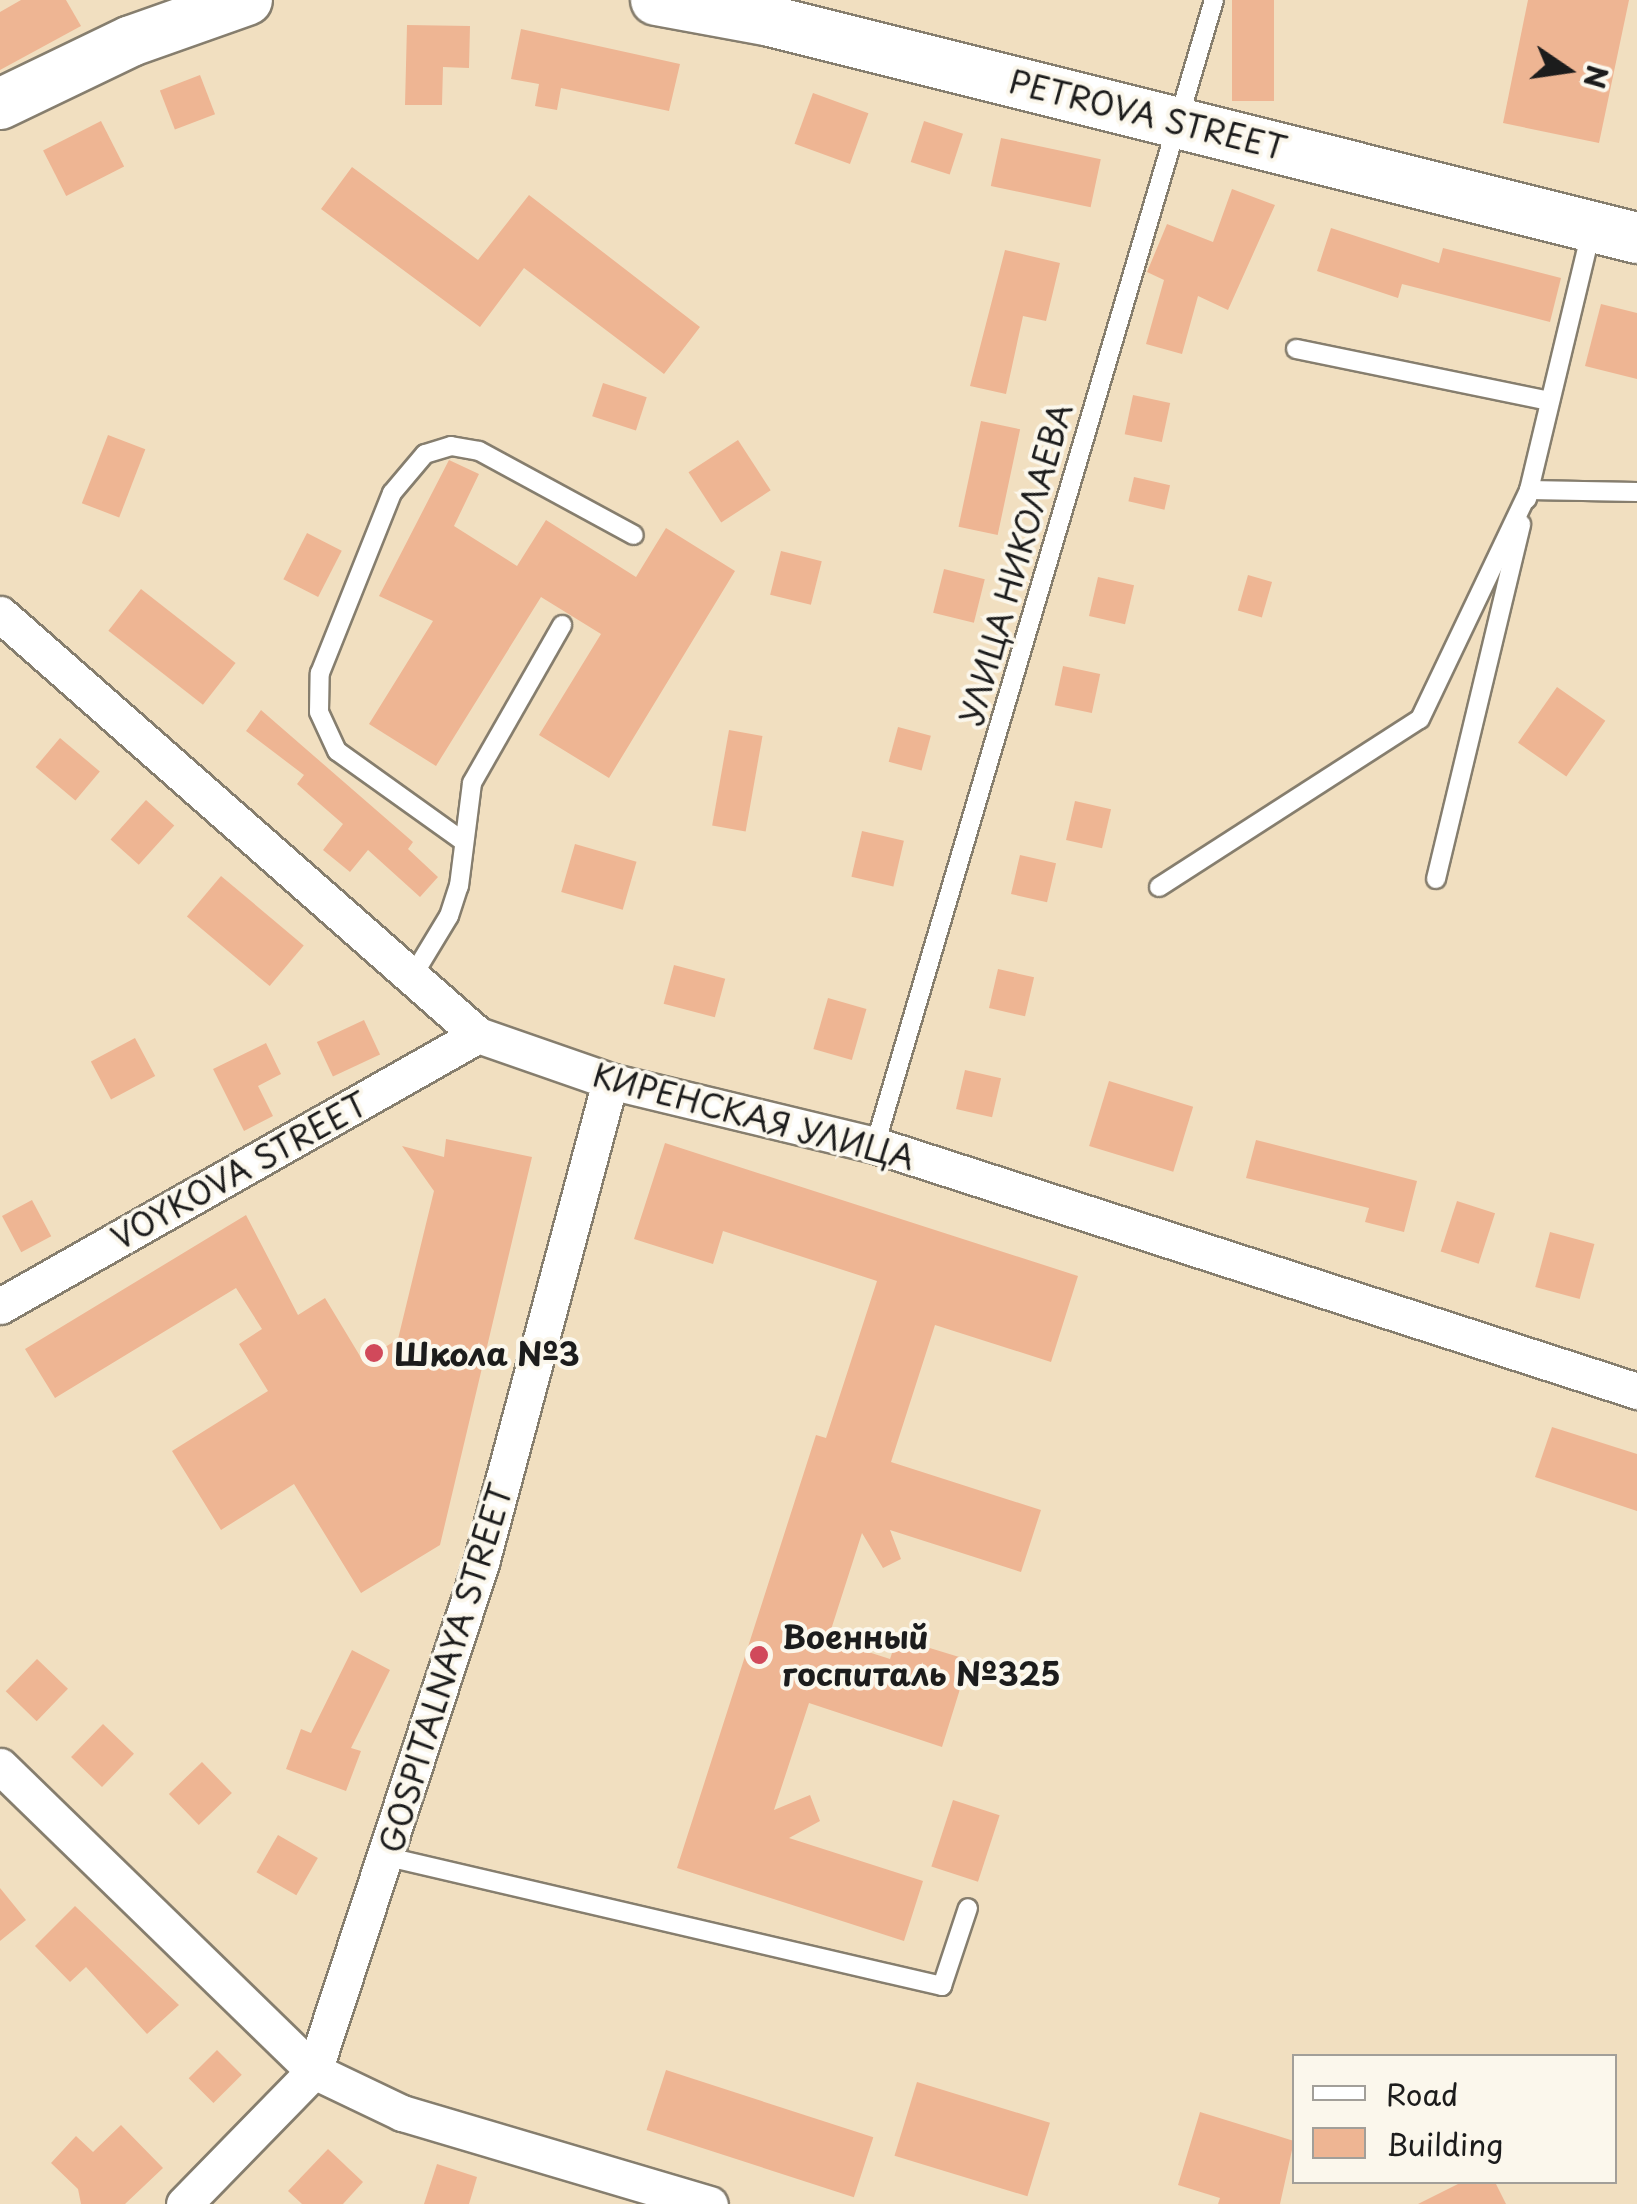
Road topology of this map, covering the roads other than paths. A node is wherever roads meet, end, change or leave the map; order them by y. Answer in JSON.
{"nodes":[{"id":1,"x":247,"y":0,"type":"edge"},
{"id":2,"x":656,"y":0,"type":"edge"},
{"id":3,"x":1214,"y":0,"type":"edge"},
{"id":4,"x":773,"y":11,"type":"edge"},
{"id":5,"x":136,"y":21,"type":"edge"},
{"id":6,"x":0,"y":104,"type":"edge"},
{"id":7,"x":1176,"y":121,"type":"junction"},
{"id":8,"x":1615,"y":232,"type":"edge"},
{"id":9,"x":1296,"y":349,"type":"dead end"},
{"id":10,"x":1550,"y":401,"type":"junction"},
{"id":11,"x":1529,"y":490,"type":"junction"},
{"id":12,"x":1637,"y":492,"type":"edge"},
{"id":13,"x":634,"y":534,"type":"dead end"},
{"id":14,"x":0,"y":614,"type":"edge"},
{"id":15,"x":562,"y":626,"type":"dead end"},
{"id":16,"x":460,"y":839,"type":"junction"},
{"id":17,"x":1436,"y":879,"type":"dead end"},
{"id":18,"x":1159,"y":887,"type":"dead end"},
{"id":19,"x":412,"y":977,"type":"junction"},
{"id":20,"x":478,"y":1036,"type":"junction"},
{"id":21,"x":610,"y":1081,"type":"junction"},
{"id":22,"x":875,"y":1145,"type":"junction"},
{"id":23,"x":0,"y":1306,"type":"edge"},
{"id":24,"x":1637,"y":1391,"type":"edge"},
{"id":25,"x":0,"y":1766,"type":"edge"},
{"id":26,"x":388,"y":1857,"type":"junction"},
{"id":27,"x":968,"y":1908,"type":"dead end"},
{"id":28,"x":314,"y":2071,"type":"junction"},
{"id":29,"x":184,"y":2204,"type":"edge"},
{"id":30,"x":710,"y":2204,"type":"edge"}],
"edges":[{"from":1,"to":5,"type":"street"},
{"from":2,"to":4,"type":"street","name":"PETROVA STREET"},
{"from":3,"to":7,"type":"lane","name":"УЛИЦА НИКОЛАЕВА"},
{"from":4,"to":7,"type":"street","name":"PETROVA STREET"},
{"from":5,"to":6,"type":"street"},
{"from":7,"to":8,"type":"street","name":"PETROVA STREET"},
{"from":7,"to":22,"type":"lane","name":"УЛИЦА НИКОЛАЕВА"},
{"from":8,"to":10,"type":"lane"},
{"from":9,"to":10,"type":"lane"},
{"from":10,"to":11,"type":"lane"},
{"from":11,"to":12,"type":"lane"},
{"from":11,"to":17,"type":"lane"},
{"from":11,"to":18,"type":"lane"},
{"from":13,"to":16,"type":"lane"},
{"from":14,"to":19,"type":"street","name":"КИРЕНСКАЯ УЛИЦА"},
{"from":15,"to":16,"type":"lane"},
{"from":16,"to":19,"type":"lane"},
{"from":19,"to":20,"type":"street","name":"КИРЕНСКАЯ УЛИЦА"},
{"from":20,"to":21,"type":"street","name":"КИРЕНСКАЯ УЛИЦА"},
{"from":20,"to":23,"type":"street","name":"VOYKOVA STREET"},
{"from":21,"to":22,"type":"street","name":"КИРЕНСКАЯ УЛИЦА"},
{"from":21,"to":26,"type":"street","name":"GOSPITALNAYA STREET"},
{"from":22,"to":24,"type":"street","name":"КИРЕНСКАЯ УЛИЦА"},
{"from":25,"to":28,"type":"street"},
{"from":26,"to":27,"type":"lane"},
{"from":26,"to":28,"type":"street","name":"GOSPITALNAYA STREET"},
{"from":28,"to":29,"type":"street","name":"GOSPITALNAYA STREET"},
{"from":28,"to":30,"type":"street"}]}
